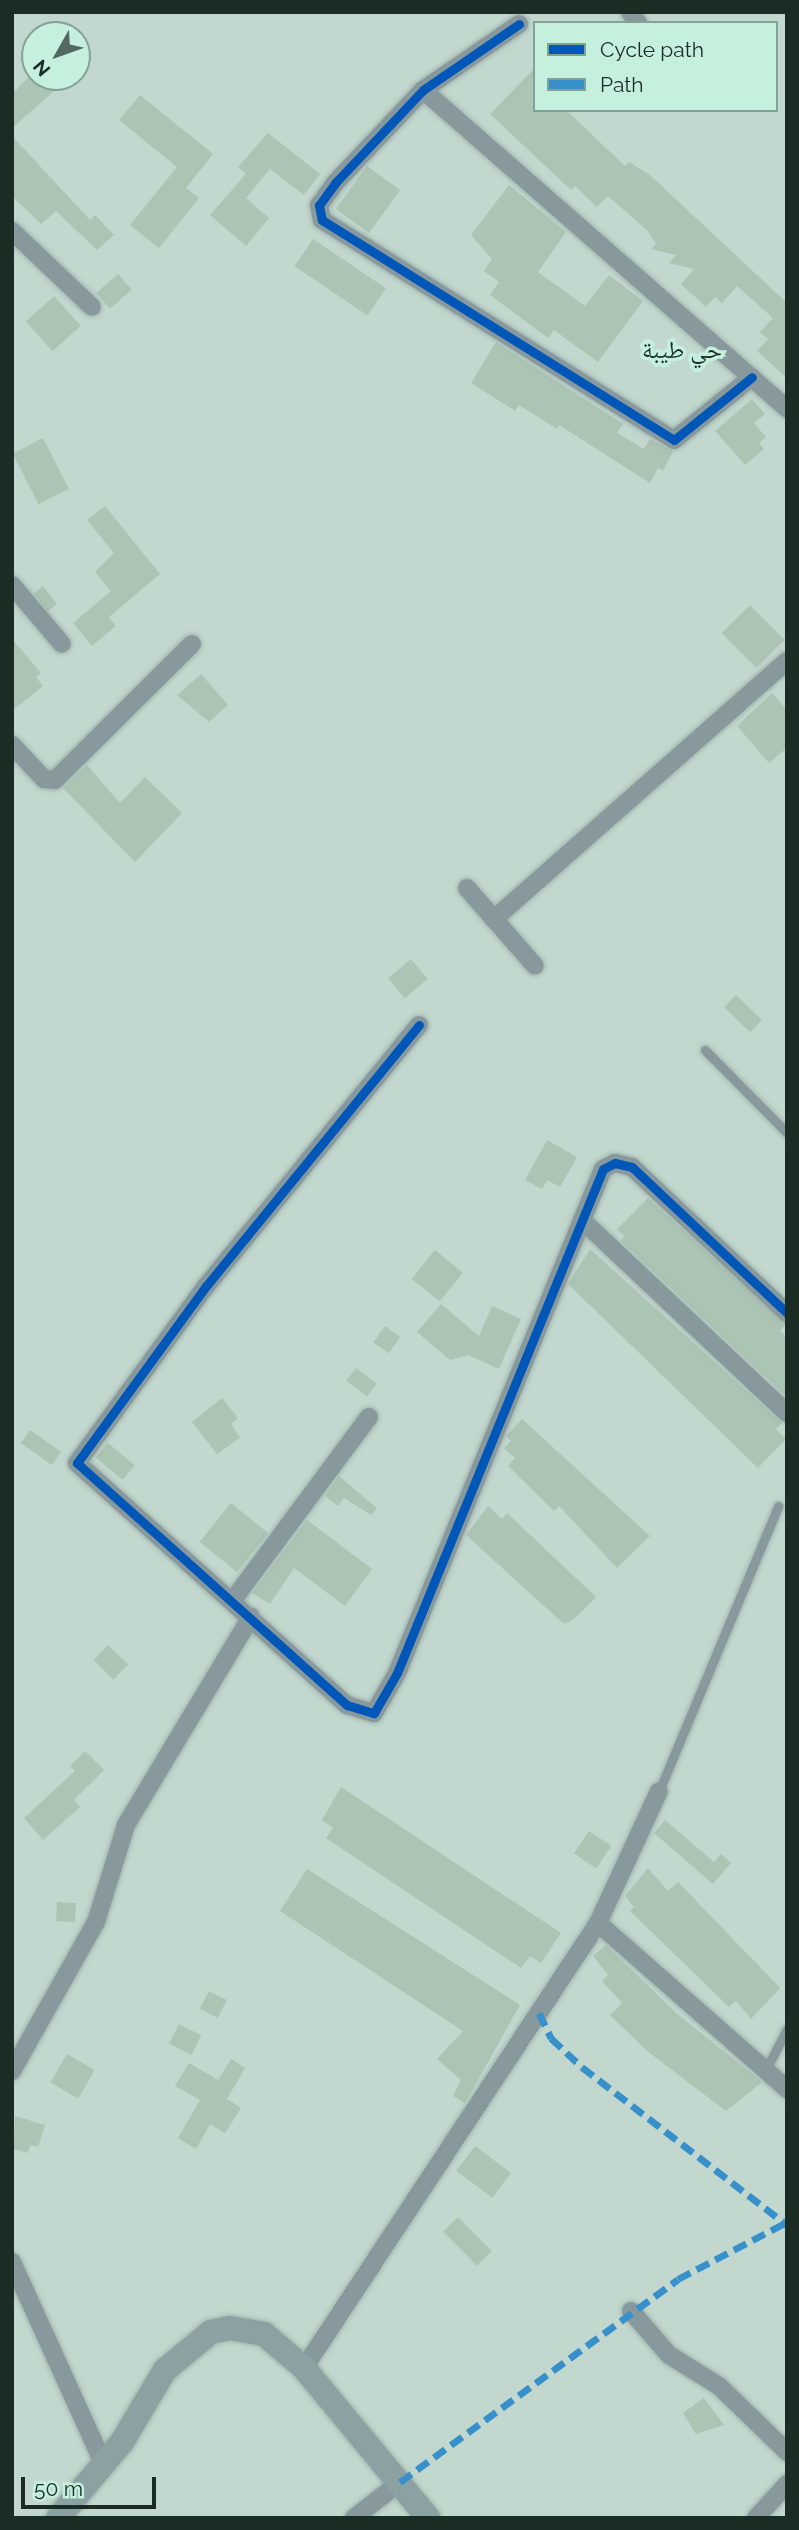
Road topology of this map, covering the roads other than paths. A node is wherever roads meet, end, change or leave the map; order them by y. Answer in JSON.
{"nodes":[{"id":1,"x":519,"y":24,"type":"dead end"},
{"id":2,"x":423,"y":90,"type":"junction"},
{"id":3,"x":12,"y":231,"type":"edge"},
{"id":4,"x":92,"y":307,"type":"dead end"},
{"id":5,"x":752,"y":377,"type":"junction"},
{"id":6,"x":787,"y":409,"type":"edge"},
{"id":7,"x":12,"y":585,"type":"edge"},
{"id":8,"x":62,"y":644,"type":"dead end"},
{"id":9,"x":192,"y":644,"type":"dead end"},
{"id":10,"x":787,"y":661,"type":"edge"},
{"id":11,"x":12,"y":745,"type":"edge"},
{"id":12,"x":467,"y":888,"type":"dead end"},
{"id":13,"x":494,"y":919,"type":"junction"},
{"id":14,"x":535,"y":966,"type":"dead end"},
{"id":15,"x":419,"y":1025,"type":"dead end"},
{"id":16,"x":705,"y":1050,"type":"dead end"},
{"id":17,"x":787,"y":1133,"type":"edge"},
{"id":18,"x":582,"y":1220,"type":"junction"},
{"id":19,"x":787,"y":1313,"type":"edge"},
{"id":20,"x":787,"y":1413,"type":"edge"},
{"id":21,"x":369,"y":1417,"type":"dead end"},
{"id":22,"x":778,"y":1506,"type":"dead end"},
{"id":23,"x":233,"y":1600,"type":"junction"},
{"id":24,"x":251,"y":1616,"type":"junction"},
{"id":25,"x":659,"y":1791,"type":"joint"},
{"id":26,"x":598,"y":1923,"type":"junction"},
{"id":27,"x":787,"y":2029,"type":"edge"},
{"id":28,"x":765,"y":2070,"type":"junction"},
{"id":29,"x":12,"y":2071,"type":"edge"},
{"id":30,"x":787,"y":2089,"type":"edge"},
{"id":31,"x":12,"y":2262,"type":"edge"},
{"id":32,"x":631,"y":2311,"type":"dead end"},
{"id":33,"x":304,"y":2368,"type":"junction"},
{"id":34,"x":787,"y":2452,"type":"edge"},
{"id":35,"x":104,"y":2465,"type":"junction"},
{"id":36,"x":400,"y":2482,"type":"junction"},
{"id":37,"x":787,"y":2484,"type":"edge"},
{"id":38,"x":58,"y":2518,"type":"edge"},
{"id":39,"x":354,"y":2518,"type":"edge"},
{"id":40,"x":428,"y":2518,"type":"edge"},
{"id":41,"x":756,"y":2518,"type":"edge"}],
"edges":[{"from":1,"to":2,"type":"street"},
{"from":2,"to":5,"type":"street"},
{"from":2,"to":5,"type":"street"},
{"from":3,"to":4,"type":"street"},
{"from":5,"to":6,"type":"street"},
{"from":7,"to":8,"type":"street"},
{"from":9,"to":11,"type":"street"},
{"from":10,"to":13,"type":"street"},
{"from":12,"to":13,"type":"street"},
{"from":13,"to":14,"type":"street"},
{"from":15,"to":23,"type":"street"},
{"from":16,"to":17,"type":"lane"},
{"from":18,"to":19,"type":"street"},
{"from":18,"to":20,"type":"street"},
{"from":18,"to":24,"type":"street"},
{"from":21,"to":23,"type":"street"},
{"from":22,"to":25,"type":"lane"},
{"from":23,"to":24,"type":"street"},
{"from":24,"to":29,"type":"street"},
{"from":25,"to":26,"type":"street"},
{"from":26,"to":28,"type":"street"},
{"from":26,"to":33,"type":"street"},
{"from":27,"to":28,"type":"lane"},
{"from":28,"to":30,"type":"street"},
{"from":31,"to":35,"type":"street"},
{"from":32,"to":34,"type":"street"},
{"from":33,"to":35,"type":"main road"},
{"from":33,"to":36,"type":"main road"},
{"from":35,"to":38,"type":"main road"},
{"from":36,"to":39,"type":"street"},
{"from":36,"to":40,"type":"main road"},
{"from":37,"to":41,"type":"street"}]}
